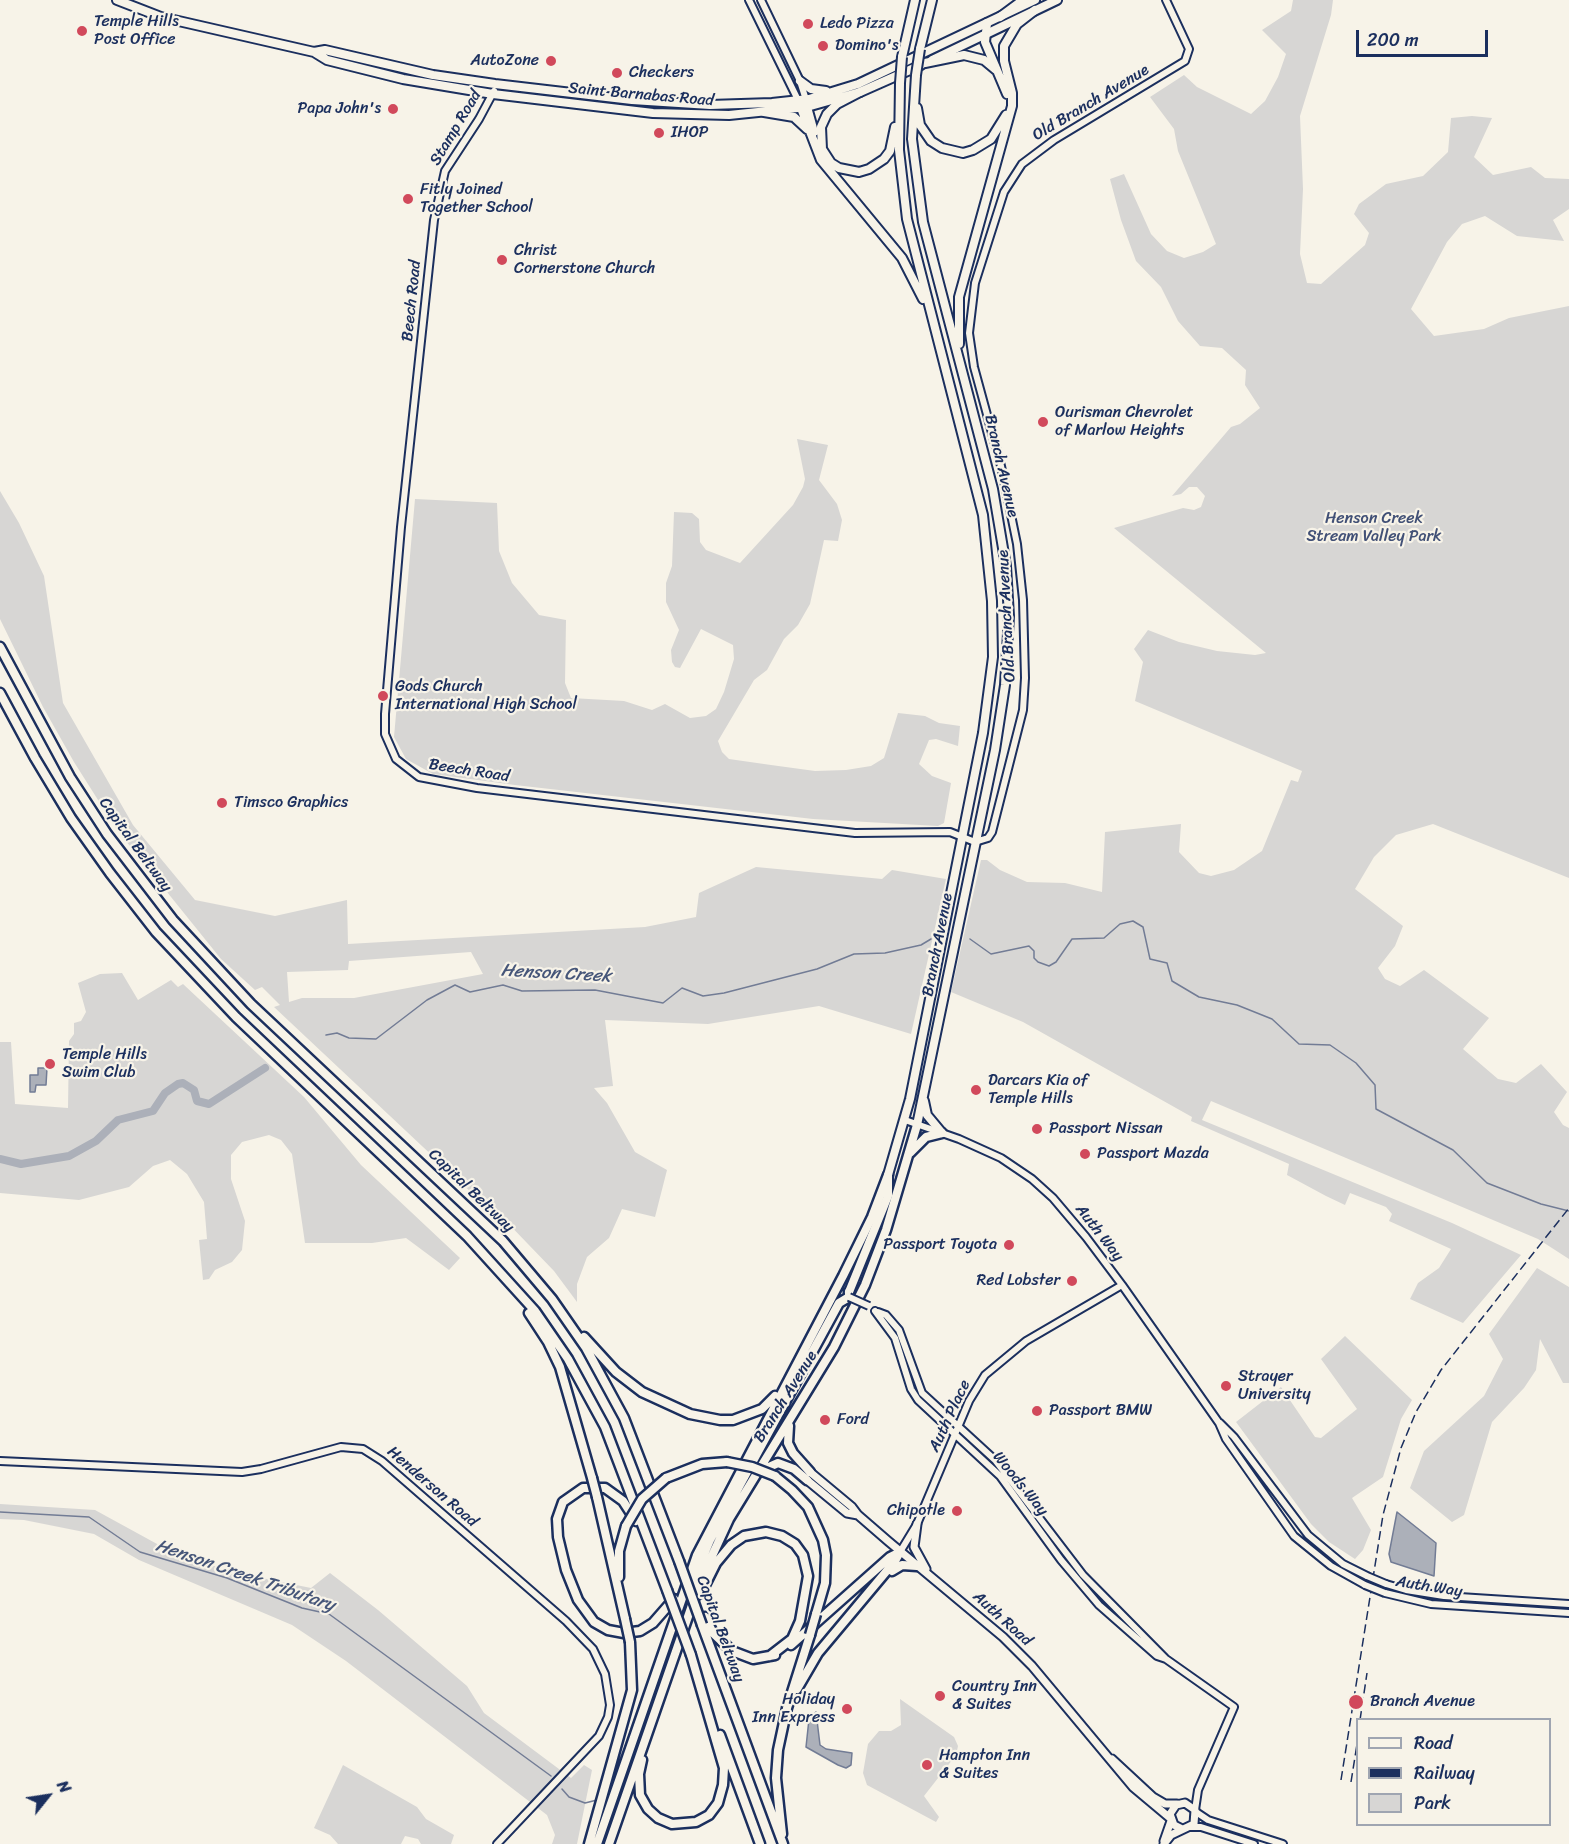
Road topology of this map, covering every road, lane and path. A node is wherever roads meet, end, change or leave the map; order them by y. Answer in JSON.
{"nodes":[{"id":1,"x":117,"y":0,"type":"edge"},
{"id":2,"x":749,"y":0,"type":"edge"},
{"id":3,"x":761,"y":0,"type":"edge"},
{"id":4,"x":915,"y":0,"type":"edge"},
{"id":5,"x":1023,"y":0,"type":"edge"},
{"id":6,"x":1035,"y":0,"type":"edge"},
{"id":7,"x":1057,"y":0,"type":"edge"},
{"id":8,"x":1166,"y":0,"type":"edge"},
{"id":9,"x":932,"y":1,"type":"edge"},
{"id":10,"x":1035,"y":10,"type":"junction"},
{"id":11,"x":1000,"y":17,"type":"junction"},
{"id":12,"x":987,"y":23,"type":"junction"},
{"id":13,"x":985,"y":34,"type":"junction"},
{"id":14,"x":314,"y":52,"type":"junction"},
{"id":15,"x":925,"y":63,"type":"junction"},
{"id":16,"x":800,"y":81,"type":"junction"},
{"id":17,"x":1003,"y":81,"type":"junction"},
{"id":18,"x":495,"y":84,"type":"junction"},
{"id":19,"x":915,"y":88,"type":"junction"},
{"id":20,"x":837,"y":91,"type":"junction"},
{"id":21,"x":860,"y":92,"type":"junction"},
{"id":22,"x":493,"y":94,"type":"junction"},
{"id":23,"x":899,"y":96,"type":"junction"},
{"id":24,"x":803,"y":103,"type":"junction"},
{"id":25,"x":764,"y":112,"type":"junction"},
{"id":26,"x":810,"y":132,"type":"junction"},
{"id":27,"x":823,"y":153,"type":"junction"},
{"id":28,"x":440,"y":186,"type":"joint"},
{"id":29,"x":941,"y":353,"type":"junction"},
{"id":30,"x":964,"y":378,"type":"junction"},
{"id":31,"x":0,"y":647,"type":"edge"},
{"id":32,"x":0,"y":693,"type":"edge"},
{"id":33,"x":962,"y":836,"type":"junction"},
{"id":34,"x":975,"y":843,"type":"junction"},
{"id":35,"x":924,"y":1091,"type":"junction"},
{"id":36,"x":905,"y":1120,"type":"junction"},
{"id":37,"x":917,"y":1125,"type":"junction"},
{"id":38,"x":942,"y":1133,"type":"junction"},
{"id":39,"x":908,"y":1155,"type":"junction"},
{"id":40,"x":888,"y":1175,"type":"junction"},
{"id":41,"x":467,"y":1236,"type":"junction"},
{"id":42,"x":1122,"y":1285,"type":"junction"},
{"id":43,"x":543,"y":1287,"type":"junction"},
{"id":44,"x":849,"y":1295,"type":"junction"},
{"id":45,"x":792,"y":1371,"type":"junction"},
{"id":46,"x":790,"y":1419,"type":"junction"},
{"id":47,"x":1220,"y":1423,"type":"junction"},
{"id":48,"x":957,"y":1431,"type":"junction"},
{"id":49,"x":0,"y":1461,"type":"edge"},
{"id":50,"x":755,"y":1474,"type":"junction"},
{"id":51,"x":808,"y":1476,"type":"junction"},
{"id":52,"x":718,"y":1513,"type":"junction"},
{"id":53,"x":917,"y":1524,"type":"junction"},
{"id":54,"x":900,"y":1552,"type":"junction"},
{"id":55,"x":917,"y":1566,"type":"junction"},
{"id":56,"x":929,"y":1574,"type":"junction"},
{"id":57,"x":667,"y":1590,"type":"junction"},
{"id":58,"x":864,"y":1598,"type":"junction"},
{"id":59,"x":1569,"y":1604,"type":"edge"},
{"id":60,"x":1569,"y":1613,"type":"edge"},
{"id":61,"x":625,"y":1619,"type":"junction"},
{"id":62,"x":704,"y":1621,"type":"junction"},
{"id":63,"x":676,"y":1648,"type":"junction"},
{"id":64,"x":691,"y":1655,"type":"junction"},
{"id":65,"x":770,"y":1656,"type":"junction"},
{"id":66,"x":655,"y":1677,"type":"junction"},
{"id":67,"x":660,"y":1694,"type":"junction"},
{"id":68,"x":787,"y":1708,"type":"junction"},
{"id":69,"x":1112,"y":1760,"type":"junction"},
{"id":70,"x":1198,"y":1790,"type":"junction"},
{"id":71,"x":1180,"y":1803,"type":"junction"},
{"id":72,"x":1195,"y":1811,"type":"junction"},
{"id":73,"x":1171,"y":1819,"type":"junction"},
{"id":74,"x":1190,"y":1827,"type":"junction"},
{"id":75,"x":1182,"y":1829,"type":"junction"},
{"id":76,"x":497,"y":1844,"type":"edge"},
{"id":77,"x":589,"y":1844,"type":"edge"},
{"id":78,"x":597,"y":1844,"type":"edge"},
{"id":79,"x":609,"y":1844,"type":"edge"},
{"id":80,"x":760,"y":1844,"type":"edge"},
{"id":81,"x":783,"y":1844,"type":"edge"},
{"id":82,"x":1163,"y":1844,"type":"edge"},
{"id":83,"x":1254,"y":1844,"type":"edge"},
{"id":84,"x":1283,"y":1844,"type":"edge"}],
"edges":[{"from":1,"to":14,"type":"main road","name":"Saint Barnabas Road"},
{"from":2,"to":24,"type":"street"},
{"from":3,"to":16,"type":"street"},
{"from":4,"to":23,"type":"main road","name":"Branch Avenue","bridge":true},
{"from":5,"to":11,"type":"main road"},
{"from":6,"to":11,"type":"main road","name":"Saint Barnabas Road"},
{"from":7,"to":10,"type":"main road","name":"Saint Barnabas Road"},
{"from":8,"to":34,"type":"street","name":"Old Branch Avenue"},
{"from":9,"to":19,"type":"main road","name":"Branch Avenue","bridge":true},
{"from":10,"to":13,"type":"main road","name":"Saint Barnabas Road"},
{"from":10,"to":30,"type":"main road"},
{"from":11,"to":12,"type":"main road","name":"Saint Barnabas Road"},
{"from":12,"to":13,"type":"main road"},
{"from":12,"to":20,"type":"main road","name":"Saint Barnabas Road"},
{"from":13,"to":15,"type":"main road","name":"Saint Barnabas Road"},
{"from":13,"to":17,"type":"main road"},
{"from":14,"to":18,"type":"main road","name":"Saint Barnabas Road"},
{"from":14,"to":22,"type":"main road","name":"Saint Barnabas Road"},
{"from":15,"to":17,"type":"main road"},
{"from":15,"to":21,"type":"main road","name":"Saint Barnabas Road"},
{"from":16,"to":20,"type":"main road"},
{"from":16,"to":24,"type":"street"},
{"from":17,"to":19,"type":"main road"},
{"from":18,"to":22,"type":"street","name":"Stamp Road"},
{"from":18,"to":24,"type":"main road","name":"Saint Barnabas Road"},
{"from":19,"to":30,"type":"main road","name":"Branch Avenue"},
{"from":20,"to":24,"type":"main road","name":"Saint Barnabas Road"},
{"from":21,"to":24,"type":"main road","name":"Saint Barnabas Road"},
{"from":21,"to":27,"type":"main road"},
{"from":22,"to":25,"type":"main road","name":"Saint Barnabas Road"},
{"from":22,"to":28,"type":"street","name":"Stamp Road"},
{"from":23,"to":27,"type":"main road"},
{"from":23,"to":29,"type":"main road","name":"Branch Avenue"},
{"from":24,"to":25,"type":"main road","name":"Saint Barnabas Road"},
{"from":24,"to":26,"type":"main road"},
{"from":24,"to":27,"type":"main road"},
{"from":25,"to":26,"type":"main road"},
{"from":26,"to":29,"type":"main road"},
{"from":28,"to":33,"type":"street","name":"Beech Road"},
{"from":29,"to":33,"type":"main road","name":"Branch Avenue"},
{"from":30,"to":34,"type":"main road","name":"Branch Avenue"},
{"from":31,"to":43,"type":"highway","name":"Capital Beltway"},
{"from":32,"to":41,"type":"highway"},
{"from":33,"to":34,"type":"street","name":"Beech Road"},
{"from":33,"to":36,"type":"main road","name":"Branch Avenue"},
{"from":34,"to":35,"type":"main road","name":"Branch Avenue"},
{"from":35,"to":37,"type":"main road","name":"Branch Avenue"},
{"from":35,"to":38,"type":"main road"},
{"from":36,"to":37,"type":"street","name":"Auth Way"},
{"from":36,"to":40,"type":"main road","name":"Branch Avenue"},
{"from":37,"to":38,"type":"street","name":"Auth Way"},
{"from":37,"to":39,"type":"highway","name":"Branch Avenue"},
{"from":38,"to":39,"type":"highway"},
{"from":38,"to":42,"type":"street","name":"Auth Way"},
{"from":39,"to":46,"type":"highway","name":"Branch Avenue"},
{"from":40,"to":44,"type":"main road"},
{"from":40,"to":45,"type":"highway","name":"Branch Avenue"},
{"from":41,"to":57,"type":"highway"},
{"from":41,"to":61,"type":"highway","bridge":true},
{"from":42,"to":47,"type":"street","name":"Auth Way"},
{"from":42,"to":48,"type":"street","name":"Auth Place"},
{"from":43,"to":45,"type":"highway"},
{"from":43,"to":62,"type":"highway","name":"Capital Beltway","bridge":true},
{"from":44,"to":48,"type":"street","name":"Woods Way","bridge":true},
{"from":44,"to":66,"type":"highway"},
{"from":45,"to":52,"type":"highway","name":"Branch Avenue"},
{"from":46,"to":50,"type":"highway","name":"Branch Avenue"},
{"from":46,"to":51,"type":"highway"},
{"from":47,"to":59,"type":"street","name":"Auth Way","bridge":true},
{"from":47,"to":60,"type":"street","name":"Auth Way","bridge":true},
{"from":48,"to":53,"type":"street","name":"Auth Place"},
{"from":48,"to":70,"type":"street","name":"Woods Way"},
{"from":49,"to":76,"type":"street","name":"Henderson Road"},
{"from":50,"to":51,"type":"highway"},
{"from":50,"to":63,"type":"highway","name":"Branch Avenue"},
{"from":51,"to":54,"type":"main road","name":"Auth Road"},
{"from":52,"to":57,"type":"highway"},
{"from":52,"to":66,"type":"highway","name":"Branch Avenue"},
{"from":53,"to":54,"type":"street","name":"Auth Place"},
{"from":53,"to":56,"type":"main road"},
{"from":54,"to":55,"type":"main road","name":"Auth Road"},
{"from":54,"to":58,"type":"highway"},
{"from":54,"to":65,"type":"highway"},
{"from":55,"to":56,"type":"main road","name":"Auth Road"},
{"from":55,"to":58,"type":"highway"},
{"from":56,"to":69,"type":"main road","name":"Auth Road"},
{"from":57,"to":64,"type":"highway","bridge":true},
{"from":58,"to":68,"type":"highway"},
{"from":61,"to":68,"type":"highway","bridge":true},
{"from":61,"to":77,"type":"highway","bridge":true},
{"from":62,"to":65,"type":"highway"},
{"from":62,"to":81,"type":"highway","name":"Capital Beltway"},
{"from":63,"to":65,"type":"highway"},
{"from":63,"to":67,"type":"highway","name":"Branch Avenue"},
{"from":64,"to":67,"type":"highway"},
{"from":64,"to":80,"type":"highway"},
{"from":66,"to":78,"type":"highway","name":"Branch Avenue"},
{"from":67,"to":79,"type":"highway","name":"Branch Avenue"},
{"from":68,"to":81,"type":"highway"},
{"from":69,"to":71,"type":"main road","name":"Auth Road"},
{"from":69,"to":73,"type":"main road","name":"Auth Road"},
{"from":70,"to":71,"type":"street"},
{"from":70,"to":72,"type":"street"},
{"from":71,"to":72,"type":"main road"},
{"from":71,"to":73,"type":"main road"},
{"from":72,"to":74,"type":"main road"},
{"from":72,"to":84,"type":"street"},
{"from":73,"to":75,"type":"main road"},
{"from":73,"to":82,"type":"main road"},
{"from":74,"to":75,"type":"main road"},
{"from":74,"to":83,"type":"street"},
{"from":75,"to":82,"type":"main road"}]}
